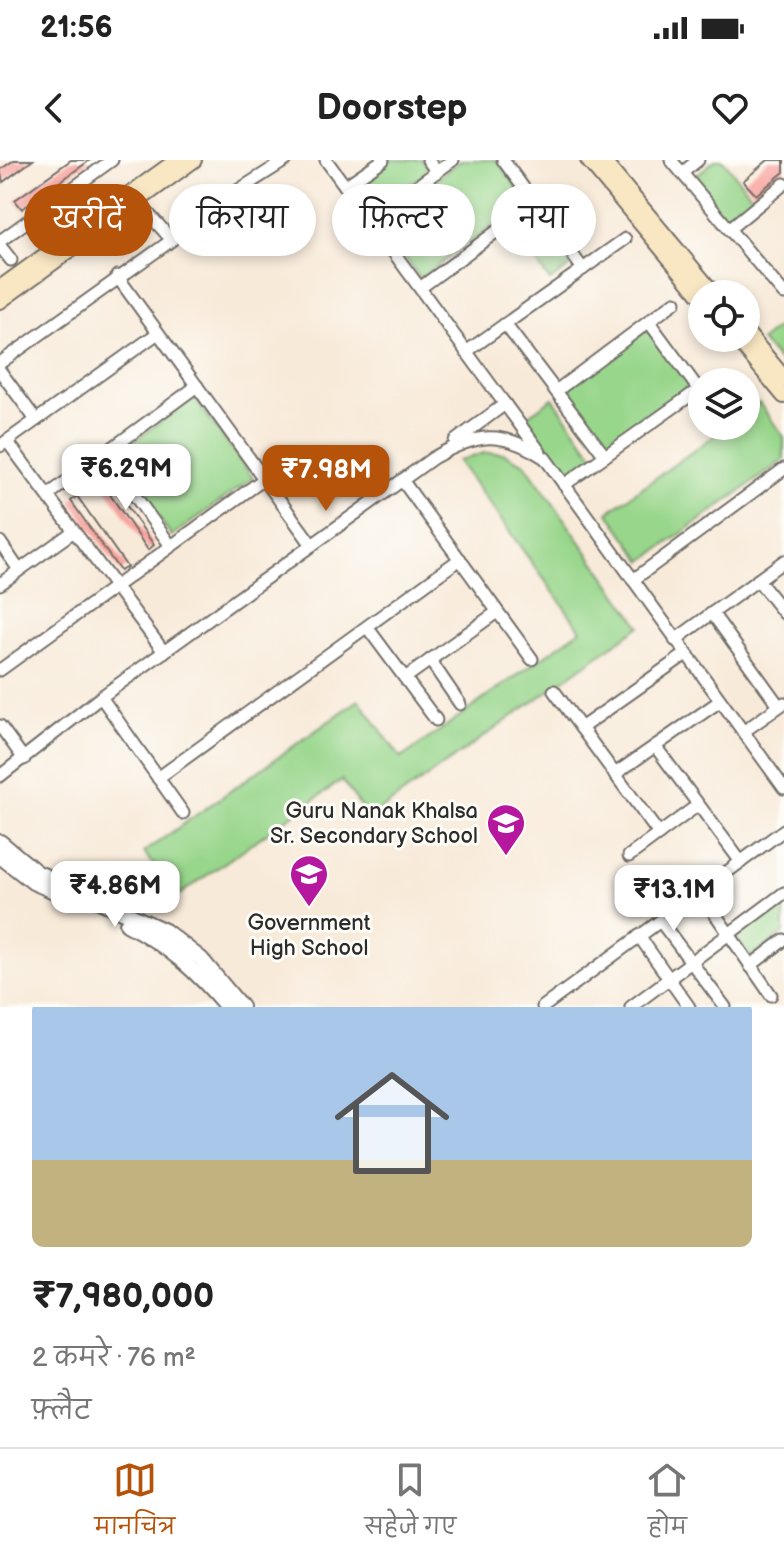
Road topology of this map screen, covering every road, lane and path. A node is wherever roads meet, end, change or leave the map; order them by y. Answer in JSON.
{"nodes":[{"id":1,"x":112,"y":160,"type":"edge"},
{"id":2,"x":177,"y":160,"type":"edge"},
{"id":3,"x":194,"y":160,"type":"edge"},
{"id":4,"x":286,"y":160,"type":"edge"},
{"id":5,"x":326,"y":160,"type":"edge"},
{"id":6,"x":383,"y":160,"type":"edge"},
{"id":7,"x":428,"y":160,"type":"edge"},
{"id":8,"x":453,"y":160,"type":"edge"},
{"id":9,"x":503,"y":160,"type":"edge"},
{"id":10,"x":588,"y":160,"type":"edge"},
{"id":11,"x":602,"y":160,"type":"edge"},
{"id":12,"x":671,"y":160,"type":"edge"},
{"id":13,"x":698,"y":160,"type":"edge"},
{"id":14,"x":437,"y":172,"type":"junction"},
{"id":15,"x":682,"y":173,"type":"junction"},
{"id":16,"x":248,"y":184,"type":"edge"},
{"id":17,"x":344,"y":184,"type":"edge"},
{"id":18,"x":348,"y":184,"type":"edge"},
{"id":19,"x":420,"y":184,"type":"edge"},
{"id":20,"x":521,"y":184,"type":"edge"},
{"id":21,"x":784,"y":184,"type":"edge"},
{"id":22,"x":153,"y":189,"type":"edge"},
{"id":23,"x":153,"y":219,"type":"edge"},
{"id":24,"x":729,"y":229,"type":"junction"},
{"id":25,"x":491,"y":236,"type":"edge"},
{"id":26,"x":625,"y":239,"type":"dead end"},
{"id":27,"x":0,"y":243,"type":"edge"},
{"id":28,"x":153,"y":252,"type":"edge"},
{"id":29,"x":62,"y":256,"type":"edge"},
{"id":30,"x":148,"y":256,"type":"edge"},
{"id":31,"x":396,"y":256,"type":"edge"},
{"id":32,"x":574,"y":256,"type":"edge"},
{"id":33,"x":11,"y":260,"type":"dead end"},
{"id":34,"x":583,"y":269,"type":"junction"},
{"id":35,"x":117,"y":276,"type":"junction"},
{"id":36,"x":688,"y":280,"type":"edge"},
{"id":37,"x":702,"y":280,"type":"edge"},
{"id":38,"x":782,"y":286,"type":"edge"},
{"id":39,"x":0,"y":288,"type":"edge"},
{"id":40,"x":420,"y":288,"type":"junction"},
{"id":41,"x":0,"y":301,"type":"edge"},
{"id":42,"x":675,"y":302,"type":"dead end"},
{"id":43,"x":649,"y":322,"type":"junction"},
{"id":44,"x":505,"y":324,"type":"junction"},
{"id":45,"x":158,"y":333,"type":"junction"},
{"id":46,"x":760,"y":349,"type":"edge"},
{"id":47,"x":466,"y":352,"type":"junction"},
{"id":48,"x":748,"y":352,"type":"edge"},
{"id":49,"x":0,"y":363,"type":"edge"},
{"id":50,"x":0,"y":371,"type":"edge"},
{"id":51,"x":688,"y":376,"type":"edge"},
{"id":52,"x":784,"y":378,"type":"edge"},
{"id":53,"x":197,"y":386,"type":"junction"},
{"id":54,"x":556,"y":391,"type":"junction"},
{"id":55,"x":784,"y":396,"type":"edge"},
{"id":56,"x":688,"y":400,"type":"edge"},
{"id":57,"x":505,"y":404,"type":"junction"},
{"id":58,"x":36,"y":420,"type":"junction"},
{"id":59,"x":4,"y":444,"type":"edge"},
{"id":60,"x":105,"y":454,"type":"junction"},
{"id":61,"x":605,"y":456,"type":"junction"},
{"id":62,"x":433,"y":458,"type":"junction"},
{"id":63,"x":545,"y":458,"type":"junction"},
{"id":64,"x":784,"y":469,"type":"edge"},
{"id":65,"x":264,"y":479,"type":"junction"},
{"id":66,"x":402,"y":480,"type":"junction"},
{"id":67,"x":564,"y":485,"type":"junction"},
{"id":68,"x":48,"y":495,"type":"junction"},
{"id":69,"x":74,"y":531,"type":"junction"},
{"id":70,"x":0,"y":542,"type":"edge"},
{"id":71,"x":312,"y":545,"type":"junction"},
{"id":72,"x":171,"y":546,"type":"junction"},
{"id":73,"x":460,"y":559,"type":"junction"},
{"id":74,"x":784,"y":561,"type":"edge"},
{"id":75,"x":19,"y":570,"type":"junction"},
{"id":76,"x":633,"y":580,"type":"junction"},
{"id":77,"x":758,"y":580,"type":"junction"},
{"id":78,"x":0,"y":584,"type":"edge"},
{"id":79,"x":115,"y":587,"type":"junction"},
{"id":80,"x":497,"y":612,"type":"junction"},
{"id":81,"x":712,"y":613,"type":"junction"},
{"id":82,"x":784,"y":613,"type":"edge"},
{"id":83,"x":367,"y":627,"type":"junction"},
{"id":84,"x":675,"y":640,"type":"junction"},
{"id":85,"x":164,"y":652,"type":"junction"},
{"id":86,"x":686,"y":654,"type":"junction"},
{"id":87,"x":532,"y":659,"type":"dead end"},
{"id":88,"x":430,"y":660,"type":"junction"},
{"id":89,"x":0,"y":670,"type":"edge"},
{"id":90,"x":405,"y":678,"type":"junction"},
{"id":91,"x":554,"y":691,"type":"dead end"},
{"id":92,"x":101,"y":697,"type":"junction"},
{"id":93,"x":720,"y":701,"type":"junction"},
{"id":94,"x":460,"y":704,"type":"dead end"},
{"id":95,"x":782,"y":705,"type":"edge"},
{"id":96,"x":436,"y":720,"type":"dead end"},
{"id":97,"x":0,"y":726,"type":"edge"},
{"id":98,"x":581,"y":728,"type":"junction"},
{"id":99,"x":743,"y":732,"type":"junction"},
{"id":100,"x":655,"y":746,"type":"junction"},
{"id":101,"x":24,"y":759,"type":"junction"},
{"id":102,"x":615,"y":774,"type":"junction"},
{"id":103,"x":0,"y":776,"type":"edge"},
{"id":104,"x":158,"y":778,"type":"junction"},
{"id":105,"x":784,"y":788,"type":"edge"},
{"id":106,"x":698,"y":805,"type":"junction"},
{"id":107,"x":183,"y":813,"type":"dead end"},
{"id":108,"x":784,"y":830,"type":"edge"},
{"id":109,"x":659,"y":834,"type":"junction"},
{"id":110,"x":0,"y":842,"type":"edge"},
{"id":111,"x":0,"y":856,"type":"edge"},
{"id":112,"x":629,"y":856,"type":"dead end"},
{"id":113,"x":741,"y":862,"type":"junction"},
{"id":114,"x":700,"y":892,"type":"junction"},
{"id":115,"x":784,"y":893,"type":"edge"},
{"id":116,"x":661,"y":922,"type":"junction"},
{"id":117,"x":728,"y":934,"type":"junction"},
{"id":118,"x":639,"y":936,"type":"junction"},
{"id":119,"x":784,"y":940,"type":"edge"},
{"id":120,"x":691,"y":963,"type":"junction"},
{"id":121,"x":750,"y":966,"type":"junction"},
{"id":122,"x":669,"y":980,"type":"junction"},
{"id":123,"x":771,"y":995,"type":"dead end"},
{"id":124,"x":560,"y":1002,"type":"edge"},
{"id":125,"x":636,"y":1006,"type":"edge"},
{"id":126,"x":227,"y":1007,"type":"edge"},
{"id":127,"x":241,"y":1007,"type":"edge"},
{"id":128,"x":543,"y":1007,"type":"edge"},
{"id":129,"x":689,"y":1007,"type":"edge"},
{"id":130,"x":725,"y":1007,"type":"edge"}],
"edges":[{"from":1,"to":27,"type":"street"},
{"from":2,"to":39,"type":"main road"},
{"from":3,"to":22,"type":"main road"},
{"from":4,"to":16,"type":"street"},
{"from":5,"to":17,"type":"street"},
{"from":6,"to":18,"type":"street"},
{"from":7,"to":14,"type":"street"},
{"from":8,"to":14,"type":"street"},
{"from":9,"to":20,"type":"street"},
{"from":10,"to":36,"type":"main road"},
{"from":11,"to":37,"type":"main road"},
{"from":12,"to":15,"type":"street"},
{"from":13,"to":15,"type":"street"},
{"from":14,"to":19,"type":"street"},
{"from":15,"to":24,"type":"street"},
{"from":21,"to":24,"type":"street"},
{"from":23,"to":28,"type":"street"},
{"from":24,"to":38,"type":"street"},
{"from":25,"to":40,"type":"street"},
{"from":26,"to":34,"type":"street"},
{"from":27,"to":33,"type":"street"},
{"from":29,"to":41,"type":"main road"},
{"from":30,"to":35,"type":"street"},
{"from":31,"to":40,"type":"street"},
{"from":32,"to":34,"type":"street"},
{"from":34,"to":44,"type":"street"},
{"from":35,"to":45,"type":"street"},
{"from":35,"to":49,"type":"street"},
{"from":40,"to":47,"type":"street"},
{"from":42,"to":43,"type":"street"},
{"from":43,"to":51,"type":"street"},
{"from":43,"to":54,"type":"street"},
{"from":44,"to":47,"type":"street"},
{"from":44,"to":54,"type":"street"},
{"from":45,"to":53,"type":"street"},
{"from":45,"to":58,"type":"street"},
{"from":46,"to":52,"type":"main road"},
{"from":47,"to":57,"type":"street"},
{"from":48,"to":55,"type":"main road"},
{"from":50,"to":58,"type":"street"},
{"from":53,"to":60,"type":"street"},
{"from":53,"to":65,"type":"street"},
{"from":54,"to":61,"type":"street"},
{"from":56,"to":61,"type":"street"},
{"from":57,"to":62,"type":"street"},
{"from":57,"to":63,"type":"street"},
{"from":58,"to":59,"type":"street"},
{"from":59,"to":68,"type":"street"},
{"from":60,"to":68,"type":"street"},
{"from":60,"to":72,"type":"street"},
{"from":61,"to":67,"type":"street"},
{"from":62,"to":63,"type":"street"},
{"from":62,"to":66,"type":"street"},
{"from":63,"to":67,"type":"street"},
{"from":64,"to":76,"type":"street"},
{"from":65,"to":71,"type":"street"},
{"from":65,"to":72,"type":"street"},
{"from":66,"to":71,"type":"street"},
{"from":66,"to":73,"type":"street"},
{"from":67,"to":76,"type":"street"},
{"from":68,"to":69,"type":"street"},
{"from":69,"to":75,"type":"street"},
{"from":69,"to":79,"type":"street"},
{"from":70,"to":75,"type":"street"},
{"from":71,"to":85,"type":"street"},
{"from":72,"to":79,"type":"street"},
{"from":73,"to":80,"type":"street"},
{"from":73,"to":83,"type":"street"},
{"from":74,"to":77,"type":"street"},
{"from":75,"to":78,"type":"street"},
{"from":76,"to":84,"type":"street"},
{"from":77,"to":81,"type":"street"},
{"from":77,"to":82,"type":"street"},
{"from":79,"to":85,"type":"street"},
{"from":79,"to":89,"type":"street"},
{"from":80,"to":87,"type":"street"},
{"from":80,"to":88,"type":"street"},
{"from":81,"to":84,"type":"street"},
{"from":81,"to":95,"type":"street"},
{"from":83,"to":90,"type":"street"},
{"from":83,"to":104,"type":"street"},
{"from":84,"to":86,"type":"street"},
{"from":85,"to":92,"type":"street"},
{"from":86,"to":93,"type":"street"},
{"from":86,"to":98,"type":"street"},
{"from":88,"to":90,"type":"street"},
{"from":88,"to":94,"type":"street"},
{"from":90,"to":96,"type":"street"},
{"from":91,"to":98,"type":"street"},
{"from":92,"to":101,"type":"street"},
{"from":92,"to":104,"type":"street"},
{"from":93,"to":99,"type":"street"},
{"from":93,"to":100,"type":"street"},
{"from":95,"to":99,"type":"street"},
{"from":97,"to":101,"type":"street"},
{"from":98,"to":102,"type":"street"},
{"from":99,"to":105,"type":"street"},
{"from":100,"to":102,"type":"street"},
{"from":100,"to":106,"type":"street"},
{"from":101,"to":103,"type":"street"},
{"from":102,"to":109,"type":"street"},
{"from":104,"to":107,"type":"street"},
{"from":106,"to":109,"type":"street"},
{"from":106,"to":113,"type":"street"},
{"from":108,"to":113,"type":"street"},
{"from":109,"to":112,"type":"street"},
{"from":110,"to":127,"type":"street"},
{"from":111,"to":126,"type":"street"},
{"from":113,"to":114,"type":"street"},
{"from":114,"to":116,"type":"street"},
{"from":114,"to":117,"type":"street"},
{"from":115,"to":117,"type":"street"},
{"from":116,"to":118,"type":"street"},
{"from":116,"to":120,"type":"street"},
{"from":117,"to":120,"type":"street"},
{"from":117,"to":121,"type":"street"},
{"from":118,"to":122,"type":"street"},
{"from":118,"to":124,"type":"street"},
{"from":119,"to":121,"type":"street"},
{"from":120,"to":122,"type":"street"},
{"from":120,"to":130,"type":"street"},
{"from":121,"to":123,"type":"street"},
{"from":122,"to":125,"type":"street"},
{"from":122,"to":129,"type":"street"},
{"from":124,"to":128,"type":"street"}]}
